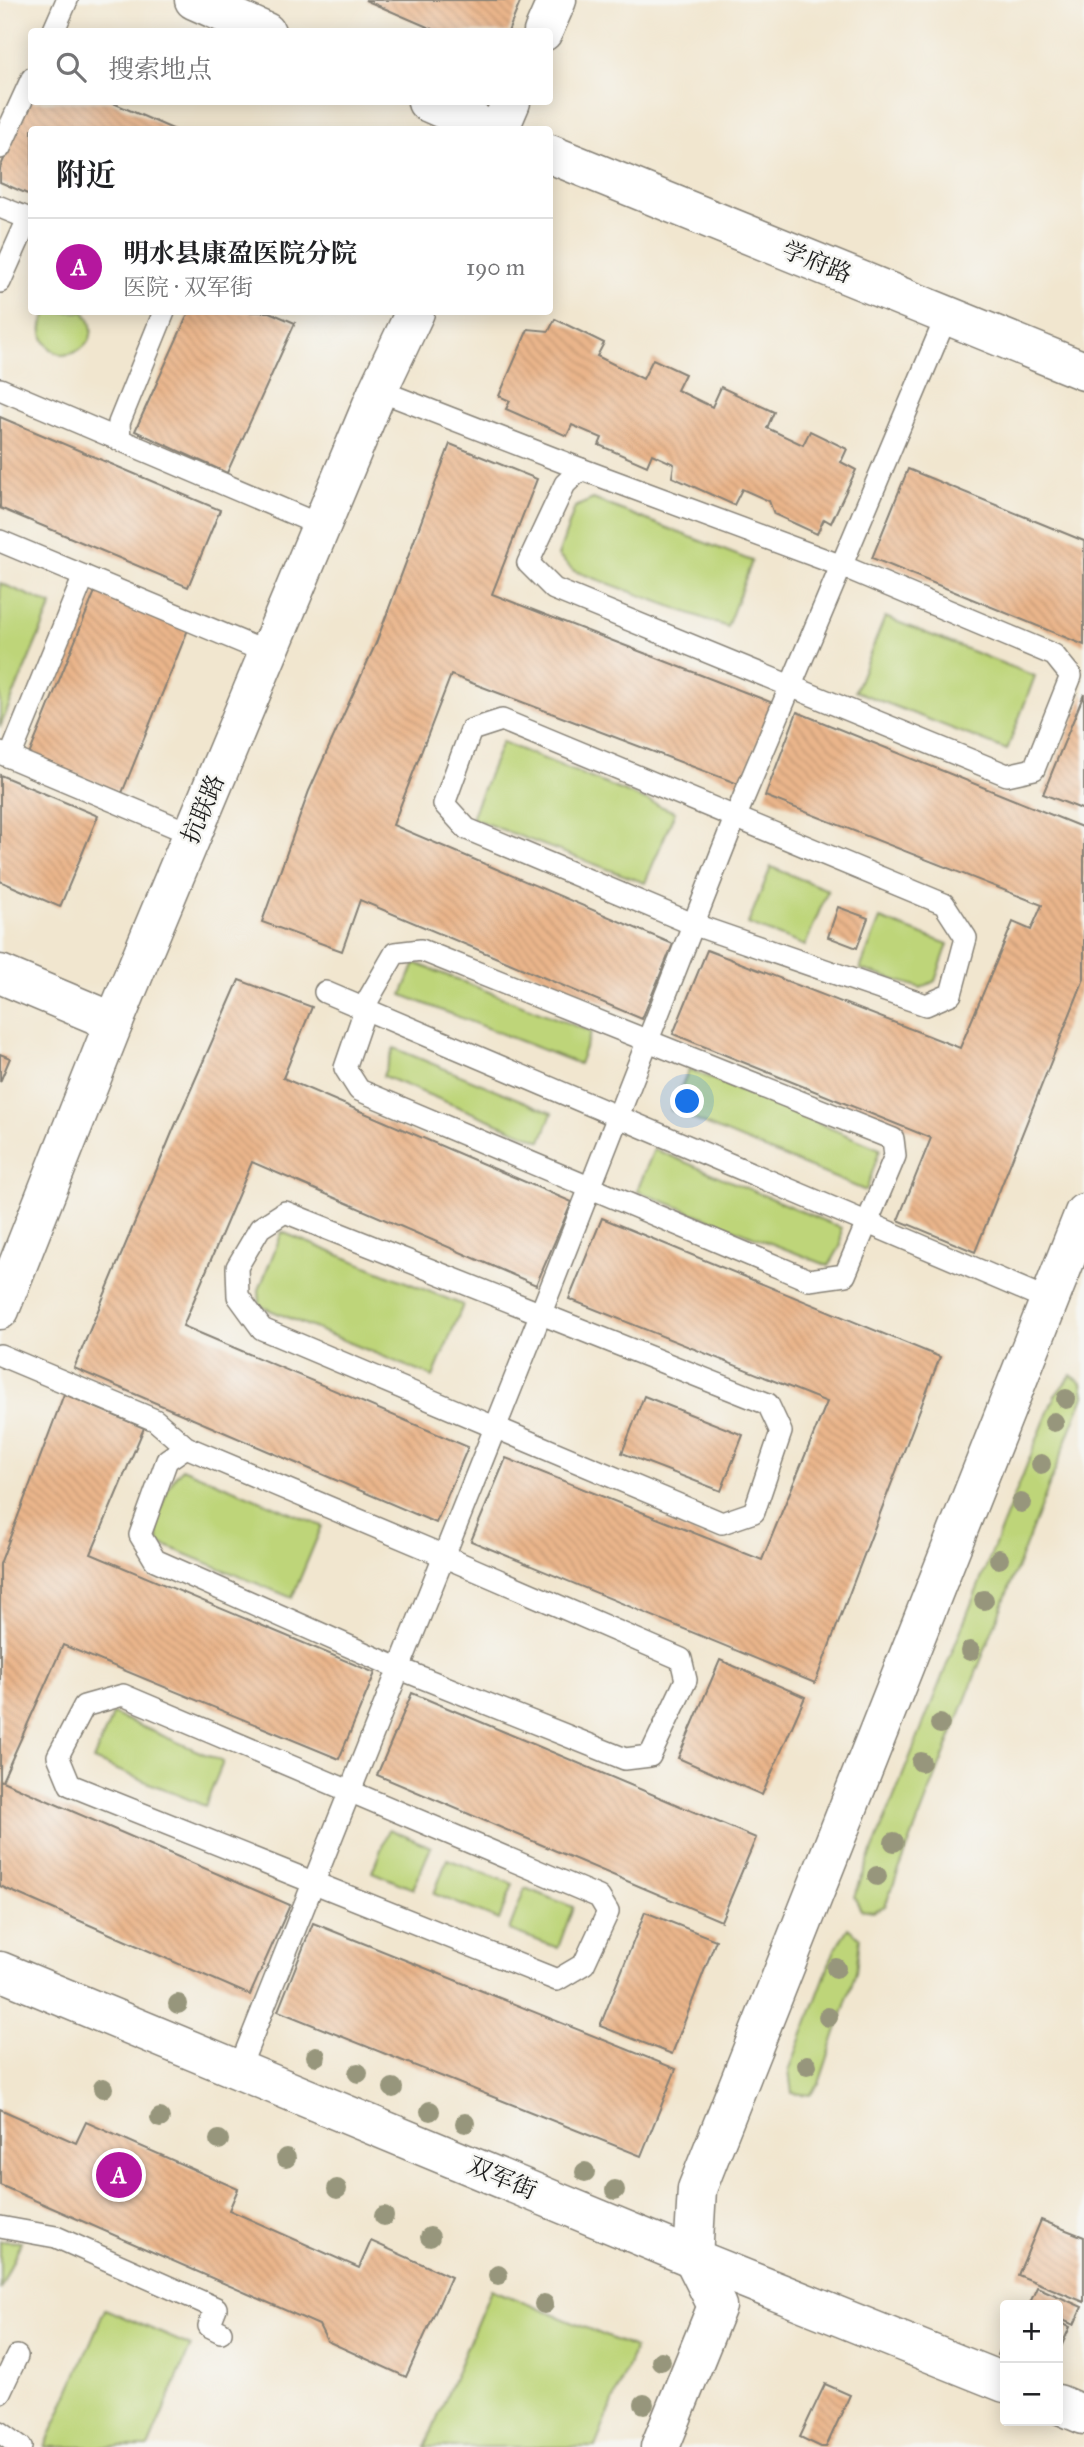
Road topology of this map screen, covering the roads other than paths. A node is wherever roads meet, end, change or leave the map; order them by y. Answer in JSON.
{"nodes":[{"id":1,"x":67,"y":0,"type":"edge"},
{"id":2,"x":194,"y":0,"type":"edge"},
{"id":3,"x":557,"y":0,"type":"edge"},
{"id":4,"x":55,"y":28,"type":"edge"},
{"id":5,"x":257,"y":28,"type":"edge"},
{"id":6,"x":545,"y":28,"type":"edge"},
{"id":7,"x":28,"y":87,"type":"edge"},
{"id":8,"x":434,"y":105,"type":"edge"},
{"id":9,"x":510,"y":105,"type":"edge"},
{"id":10,"x":482,"y":126,"type":"edge"},
{"id":11,"x":501,"y":126,"type":"edge"},
{"id":12,"x":0,"y":148,"type":"edge"},
{"id":13,"x":553,"y":154,"type":"edge"},
{"id":14,"x":0,"y":207,"type":"edge"},
{"id":15,"x":28,"y":219,"type":"edge"},
{"id":16,"x":28,"y":224,"type":"edge"},
{"id":17,"x":0,"y":282,"type":"edge"},
{"id":18,"x":163,"y":315,"type":"edge"},
{"id":19,"x":414,"y":315,"type":"edge"},
{"id":20,"x":947,"y":315,"type":"junction"},
{"id":21,"x":1084,"y":371,"type":"edge"},
{"id":22,"x":0,"y":389,"type":"edge"},
{"id":23,"x":378,"y":390,"type":"junction"},
{"id":24,"x":120,"y":440,"type":"junction"},
{"id":25,"x":581,"y":468,"type":"junction"},
{"id":26,"x":321,"y":526,"type":"junction"},
{"id":27,"x":0,"y":541,"type":"edge"},
{"id":28,"x":842,"y":566,"type":"junction"},
{"id":29,"x":84,"y":576,"type":"junction"},
{"id":30,"x":268,"y":653,"type":"junction"},
{"id":31,"x":792,"y":688,"type":"junction"},
{"id":32,"x":5,"y":755,"type":"edge"},
{"id":33,"x":735,"y":818,"type":"junction"},
{"id":34,"x":192,"y":834,"type":"junction"},
{"id":35,"x":695,"y":925,"type":"junction"},
{"id":36,"x":0,"y":974,"type":"edge"},
{"id":37,"x":325,"y":992,"type":"dead end"},
{"id":38,"x":365,"y":1009,"type":"junction"},
{"id":39,"x":114,"y":1021,"type":"junction"},
{"id":40,"x":648,"y":1042,"type":"junction"},
{"id":41,"x":619,"y":1117,"type":"junction"},
{"id":42,"x":591,"y":1187,"type":"junction"},
{"id":43,"x":1084,"y":1213,"type":"edge"},
{"id":44,"x":868,"y":1223,"type":"junction"},
{"id":45,"x":1049,"y":1300,"type":"junction"},
{"id":46,"x":0,"y":1310,"type":"edge"},
{"id":47,"x":541,"y":1313,"type":"junction"},
{"id":48,"x":0,"y":1355,"type":"edge"},
{"id":49,"x":495,"y":1428,"type":"junction"},
{"id":50,"x":186,"y":1447,"type":"junction"},
{"id":51,"x":443,"y":1556,"type":"junction"},
{"id":52,"x":398,"y":1668,"type":"junction"},
{"id":53,"x":350,"y":1790,"type":"junction"},
{"id":54,"x":313,"y":1884,"type":"junction"},
{"id":55,"x":0,"y":1971,"type":"edge"},
{"id":56,"x":239,"y":2069,"type":"junction"},
{"id":57,"x":0,"y":2227,"type":"edge"},
{"id":58,"x":693,"y":2258,"type":"junction"},
{"id":59,"x":221,"y":2332,"type":"dead end"},
{"id":60,"x":17,"y":2356,"type":"dead end"},
{"id":61,"x":1000,"y":2381,"type":"edge"},
{"id":62,"x":0,"y":2392,"type":"edge"},
{"id":63,"x":1063,"y":2406,"type":"edge"},
{"id":64,"x":1084,"y":2414,"type":"edge"},
{"id":65,"x":0,"y":2432,"type":"edge"},
{"id":66,"x":21,"y":2447,"type":"edge"},
{"id":67,"x":660,"y":2447,"type":"edge"}],
"edges":[{"from":1,"to":4,"type":"lane"},
{"from":2,"to":5,"type":"street"},
{"from":3,"to":6,"type":"street"},
{"from":7,"to":12,"type":"lane"},
{"from":8,"to":10,"type":"street"},
{"from":9,"to":11,"type":"street"},
{"from":13,"to":20,"type":"street","name":"学府路"},
{"from":14,"to":15,"type":"lane"},
{"from":16,"to":17,"type":"lane"},
{"from":18,"to":24,"type":"lane"},
{"from":19,"to":23,"type":"street","name":"抗联路"},
{"from":20,"to":21,"type":"street","name":"学府路"},
{"from":20,"to":28,"type":"lane"},
{"from":22,"to":24,"type":"lane"},
{"from":23,"to":25,"type":"lane"},
{"from":23,"to":26,"type":"street","name":"抗联路"},
{"from":24,"to":26,"type":"lane"},
{"from":25,"to":28,"type":"lane"},
{"from":25,"to":31,"type":"lane"},
{"from":26,"to":30,"type":"street","name":"抗联路"},
{"from":27,"to":29,"type":"lane"},
{"from":28,"to":31,"type":"lane"},
{"from":28,"to":31,"type":"lane"},
{"from":29,"to":30,"type":"lane"},
{"from":29,"to":32,"type":"lane"},
{"from":30,"to":34,"type":"street","name":"抗联路"},
{"from":31,"to":33,"type":"lane"},
{"from":32,"to":34,"type":"lane"},
{"from":33,"to":35,"type":"lane"},
{"from":33,"to":35,"type":"lane"},
{"from":33,"to":35,"type":"lane"},
{"from":34,"to":39,"type":"street","name":"抗联路"},
{"from":35,"to":40,"type":"lane"},
{"from":36,"to":39,"type":"street"},
{"from":37,"to":38,"type":"lane"},
{"from":38,"to":40,"type":"lane"},
{"from":38,"to":41,"type":"lane"},
{"from":38,"to":42,"type":"lane"},
{"from":39,"to":46,"type":"street","name":"抗联路"},
{"from":40,"to":41,"type":"lane"},
{"from":40,"to":44,"type":"lane"},
{"from":41,"to":42,"type":"lane"},
{"from":41,"to":44,"type":"lane"},
{"from":42,"to":44,"type":"lane"},
{"from":42,"to":47,"type":"lane"},
{"from":43,"to":45,"type":"street"},
{"from":44,"to":45,"type":"lane"},
{"from":45,"to":58,"type":"street"},
{"from":47,"to":49,"type":"lane"},
{"from":47,"to":49,"type":"lane"},
{"from":47,"to":49,"type":"lane"},
{"from":48,"to":50,"type":"lane"},
{"from":49,"to":51,"type":"lane"},
{"from":50,"to":51,"type":"lane"},
{"from":50,"to":52,"type":"lane"},
{"from":51,"to":52,"type":"lane"},
{"from":51,"to":52,"type":"lane"},
{"from":52,"to":53,"type":"lane"},
{"from":53,"to":54,"type":"lane"},
{"from":53,"to":54,"type":"lane"},
{"from":53,"to":54,"type":"lane"},
{"from":54,"to":56,"type":"lane"},
{"from":55,"to":56,"type":"street","name":"双军街"},
{"from":56,"to":58,"type":"street","name":"双军街"},
{"from":57,"to":59,"type":"lane"},
{"from":58,"to":61,"type":"street","name":"双军街"},
{"from":58,"to":67,"type":"street"},
{"from":60,"to":62,"type":"lane"},
{"from":63,"to":64,"type":"street"},
{"from":65,"to":66,"type":"lane"}]}
